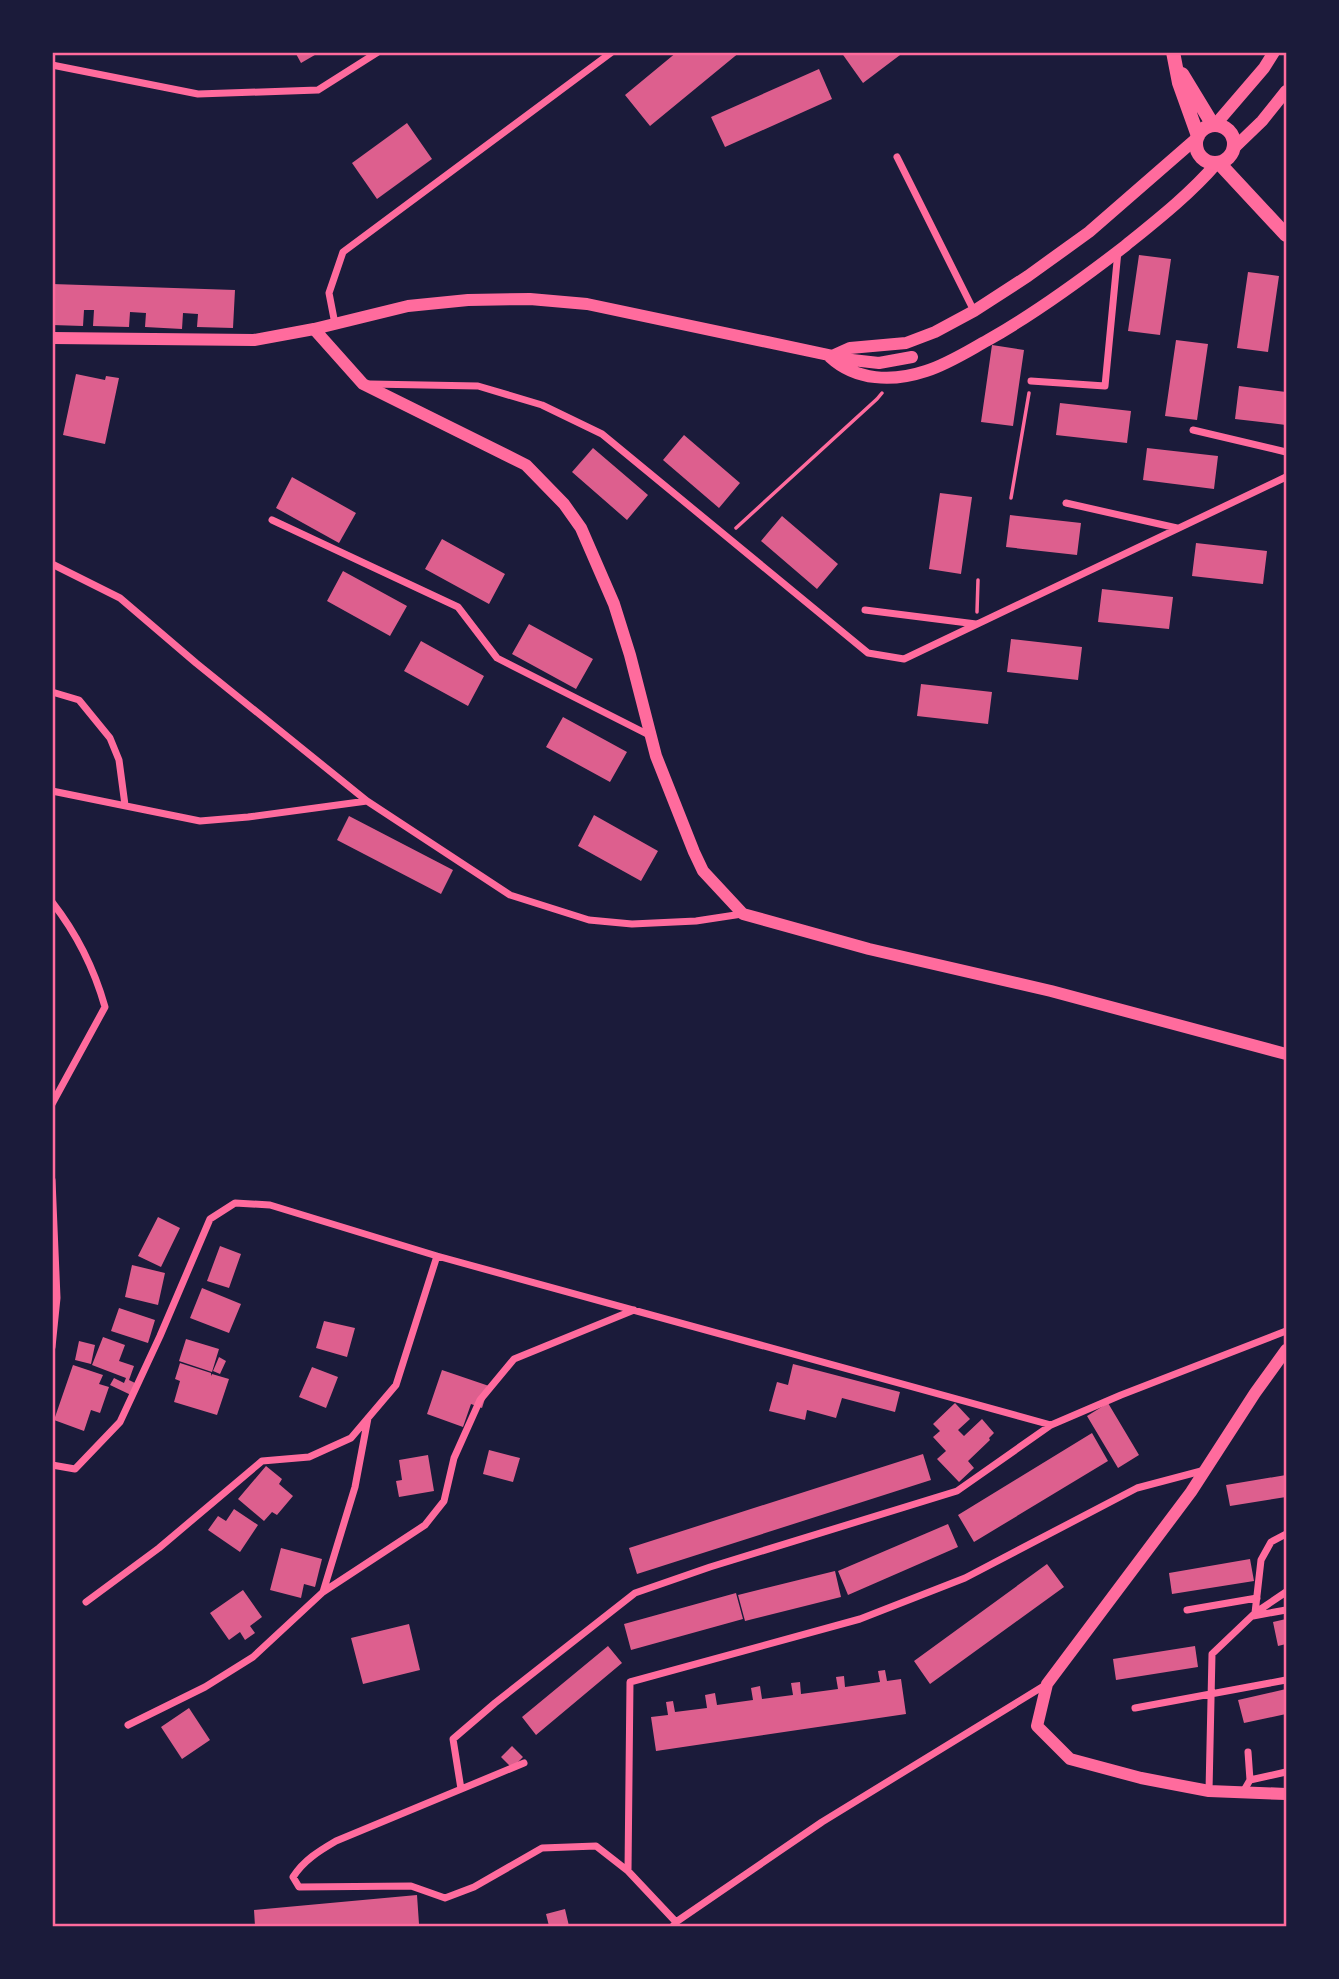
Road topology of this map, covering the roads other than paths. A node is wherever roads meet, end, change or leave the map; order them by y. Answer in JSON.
{"nodes":[{"id":1,"x":378,"y":52,"type":"edge"},
{"id":2,"x":612,"y":52,"type":"edge"},
{"id":3,"x":1274,"y":52,"type":"edge"},
{"id":4,"x":1174,"y":56,"type":"edge"},
{"id":5,"x":52,"y":65,"type":"edge"},
{"id":6,"x":1286,"y":91,"type":"edge"},
{"id":7,"x":1214,"y":125,"type":"junction"},
{"id":8,"x":1197,"y":137,"type":"junction"},
{"id":9,"x":1234,"y":150,"type":"junction"},
{"id":10,"x":897,"y":157,"type":"dead end"},
{"id":11,"x":1218,"y":163,"type":"junction"},
{"id":12,"x":1244,"y":188,"type":"junction"},
{"id":13,"x":1286,"y":235,"type":"edge"},
{"id":14,"x":1118,"y":251,"type":"junction"},
{"id":15,"x":974,"y":311,"type":"junction"},
{"id":16,"x":335,"y":324,"type":"junction"},
{"id":17,"x":314,"y":329,"type":"junction"},
{"id":18,"x":52,"y":338,"type":"edge"},
{"id":19,"x":830,"y":357,"type":"junction"},
{"id":20,"x":912,"y":357,"type":"dead end"},
{"id":21,"x":1031,"y":381,"type":"road end"},
{"id":22,"x":363,"y":384,"type":"junction"},
{"id":23,"x":1193,"y":430,"type":"dead end"},
{"id":24,"x":1286,"y":452,"type":"edge"},
{"id":25,"x":1286,"y":477,"type":"edge"},
{"id":26,"x":1066,"y":503,"type":"dead end"},
{"id":27,"x":272,"y":520,"type":"dead end"},
{"id":28,"x":1178,"y":528,"type":"junction"},
{"id":29,"x":52,"y":564,"type":"edge"},
{"id":30,"x":865,"y":610,"type":"dead end"},
{"id":31,"x":977,"y":624,"type":"junction"},
{"id":32,"x":52,"y":692,"type":"edge"},
{"id":33,"x":651,"y":736,"type":"junction"},
{"id":34,"x":52,"y":791,"type":"edge"},
{"id":35,"x":367,"y":801,"type":"junction"},
{"id":36,"x":125,"y":805,"type":"junction"},
{"id":37,"x":52,"y":902,"type":"edge"},
{"id":38,"x":743,"y":914,"type":"junction"},
{"id":39,"x":1286,"y":1054,"type":"edge"},
{"id":40,"x":52,"y":1104,"type":"edge"},
{"id":41,"x":52,"y":1180,"type":"edge"},
{"id":42,"x":438,"y":1256,"type":"junction"},
{"id":43,"x":635,"y":1310,"type":"junction"},
{"id":44,"x":1286,"y":1331,"type":"edge"},
{"id":45,"x":52,"y":1347,"type":"edge"},
{"id":46,"x":1286,"y":1350,"type":"edge"},
{"id":47,"x":368,"y":1417,"type":"junction"},
{"id":48,"x":1051,"y":1425,"type":"junction"},
{"id":49,"x":52,"y":1465,"type":"edge"},
{"id":50,"x":1205,"y":1470,"type":"junction"},
{"id":51,"x":1286,"y":1534,"type":"edge"},
{"id":52,"x":323,"y":1592,"type":"junction"},
{"id":53,"x":1286,"y":1592,"type":"edge"},
{"id":54,"x":1257,"y":1598,"type":"junction"},
{"id":55,"x":86,"y":1602,"type":"dead end"},
{"id":56,"x":1187,"y":1610,"type":"dead end"},
{"id":57,"x":1286,"y":1610,"type":"edge"},
{"id":58,"x":1254,"y":1614,"type":"junction"},
{"id":59,"x":1286,"y":1680,"type":"edge"},
{"id":60,"x":1047,"y":1684,"type":"junction"},
{"id":61,"x":1211,"y":1695,"type":"junction"},
{"id":62,"x":1135,"y":1708,"type":"dead end"},
{"id":63,"x":128,"y":1725,"type":"dead end"},
{"id":64,"x":1248,"y":1752,"type":"dead end"},
{"id":65,"x":524,"y":1763,"type":"dead end"},
{"id":66,"x":1286,"y":1772,"type":"edge"},
{"id":67,"x":1246,"y":1786,"type":"junction"},
{"id":68,"x":461,"y":1789,"type":"junction"},
{"id":69,"x":1209,"y":1791,"type":"junction"},
{"id":70,"x":1286,"y":1794,"type":"edge"},
{"id":71,"x":628,"y":1871,"type":"junction"},
{"id":72,"x":674,"y":1924,"type":"edge"}],
"edges":[{"from":1,"to":5,"type":"street"},
{"from":2,"to":16,"type":"street"},
{"from":3,"to":7,"type":"main road"},
{"from":4,"to":7,"type":"main road"},
{"from":4,"to":8,"type":"main road"},
{"from":6,"to":9,"type":"main road"},
{"from":7,"to":8,"type":"main road"},
{"from":7,"to":9,"type":"main road"},
{"from":8,"to":11,"type":"main road"},
{"from":8,"to":15,"type":"main road"},
{"from":9,"to":11,"type":"main road"},
{"from":9,"to":12,"type":"main road"},
{"from":10,"to":15,"type":"street"},
{"from":11,"to":12,"type":"main road"},
{"from":11,"to":14,"type":"main road"},
{"from":12,"to":13,"type":"main road"},
{"from":14,"to":19,"type":"main road"},
{"from":14,"to":21,"type":"street"},
{"from":15,"to":19,"type":"main road"},
{"from":16,"to":17,"type":"main road"},
{"from":16,"to":19,"type":"main road"},
{"from":17,"to":18,"type":"main road"},
{"from":17,"to":22,"type":"main road"},
{"from":19,"to":20,"type":"main road"},
{"from":22,"to":31,"type":"street"},
{"from":22,"to":33,"type":"main road"},
{"from":23,"to":24,"type":"street"},
{"from":25,"to":28,"type":"street"},
{"from":26,"to":28,"type":"street"},
{"from":27,"to":33,"type":"street"},
{"from":28,"to":31,"type":"street"},
{"from":29,"to":35,"type":"street"},
{"from":30,"to":31,"type":"street"},
{"from":32,"to":36,"type":"street"},
{"from":33,"to":38,"type":"main road"},
{"from":34,"to":36,"type":"street"},
{"from":35,"to":36,"type":"street"},
{"from":35,"to":38,"type":"street"},
{"from":37,"to":40,"type":"street"},
{"from":38,"to":39,"type":"main road"},
{"from":41,"to":45,"type":"street"},
{"from":42,"to":43,"type":"street"},
{"from":42,"to":47,"type":"street"},
{"from":42,"to":49,"type":"street"},
{"from":43,"to":48,"type":"street"},
{"from":43,"to":52,"type":"street"},
{"from":44,"to":48,"type":"street"},
{"from":46,"to":50,"type":"main road"},
{"from":47,"to":52,"type":"street"},
{"from":47,"to":55,"type":"street"},
{"from":48,"to":68,"type":"street"},
{"from":50,"to":60,"type":"main road"},
{"from":50,"to":71,"type":"street"},
{"from":51,"to":54,"type":"street"},
{"from":52,"to":63,"type":"street"},
{"from":53,"to":58,"type":"street"},
{"from":54,"to":56,"type":"street"},
{"from":54,"to":58,"type":"street"},
{"from":57,"to":58,"type":"street"},
{"from":58,"to":61,"type":"street"},
{"from":59,"to":61,"type":"street"},
{"from":60,"to":69,"type":"main road"},
{"from":60,"to":72,"type":"street"},
{"from":61,"to":62,"type":"street"},
{"from":61,"to":69,"type":"street"},
{"from":64,"to":67,"type":"street"},
{"from":65,"to":68,"type":"street"},
{"from":66,"to":67,"type":"street"},
{"from":67,"to":69,"type":"main road"},
{"from":67,"to":70,"type":"main road"},
{"from":68,"to":71,"type":"street"},
{"from":71,"to":72,"type":"street"}]}
